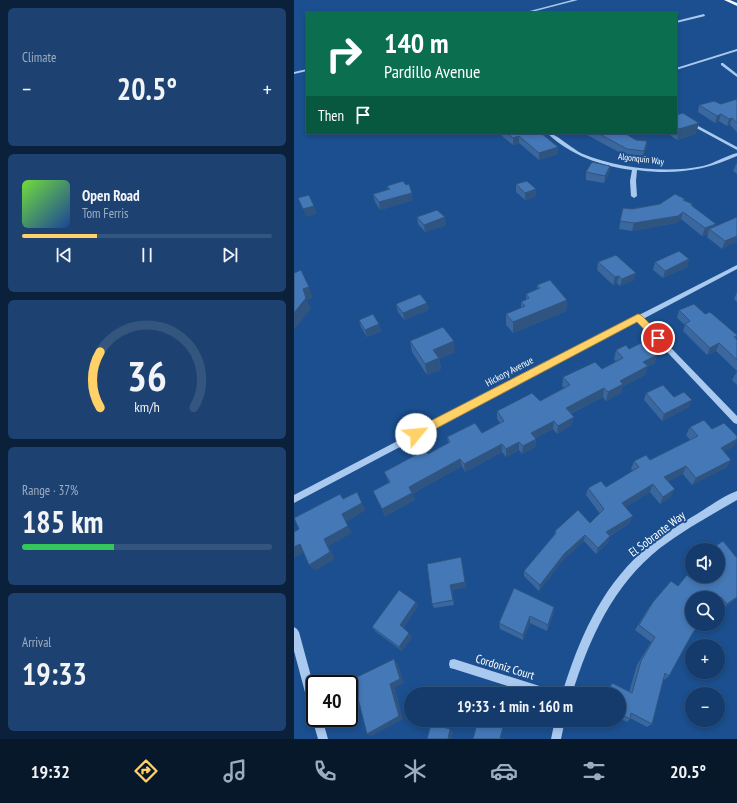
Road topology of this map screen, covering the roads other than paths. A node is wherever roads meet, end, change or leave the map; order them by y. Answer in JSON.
{"nodes":[{"id":1,"x":566,"y":0,"type":"edge"},
{"id":2,"x":576,"y":0,"type":"edge"},
{"id":3,"x":726,"y":0,"type":"edge"},
{"id":4,"x":571,"y":1,"type":"junction"},
{"id":5,"x":737,"y":5,"type":"edge"},
{"id":6,"x":528,"y":12,"type":"edge"},
{"id":7,"x":704,"y":15,"type":"dead end"},
{"id":8,"x":677,"y":22,"type":"edge"},
{"id":9,"x":737,"y":50,"type":"edge"},
{"id":10,"x":722,"y":64,"type":"dead end"},
{"id":11,"x":677,"y":69,"type":"edge"},
{"id":12,"x":306,"y":70,"type":"edge"},
{"id":13,"x":294,"y":73,"type":"edge"},
{"id":14,"x":737,"y":76,"type":"edge"},
{"id":15,"x":677,"y":116,"type":"edge"},
{"id":16,"x":550,"y":134,"type":"edge"},
{"id":17,"x":737,"y":148,"type":"edge"},
{"id":18,"x":737,"y":154,"type":"edge"},
{"id":19,"x":635,"y":168,"type":"junction"},
{"id":20,"x":634,"y":196,"type":"dead end"},
{"id":21,"x":737,"y":267,"type":"edge"},
{"id":22,"x":638,"y":317,"type":"junction"},
{"id":23,"x":737,"y":421,"type":"edge"},
{"id":24,"x":737,"y":495,"type":"edge"},
{"id":25,"x":294,"y":499,"type":"edge"},
{"id":26,"x":294,"y":632,"type":"edge"},
{"id":27,"x":454,"y":664,"type":"dead end"},
{"id":28,"x":306,"y":677,"type":"edge"},
{"id":29,"x":527,"y":687,"type":"edge"},
{"id":30,"x":568,"y":687,"type":"edge"},
{"id":31,"x":319,"y":727,"type":"edge"},
{"id":32,"x":559,"y":727,"type":"edge"},
{"id":33,"x":322,"y":739,"type":"edge"},
{"id":34,"x":556,"y":739,"type":"edge"}],
"edges":[{"from":1,"to":4,"type":"street"},
{"from":2,"to":4,"type":"street"},
{"from":3,"to":5,"type":"main road"},
{"from":4,"to":6,"type":"street"},
{"from":7,"to":8,"type":"street"},
{"from":9,"to":11,"type":"street"},
{"from":10,"to":14,"type":"street"},
{"from":12,"to":13,"type":"street"},
{"from":15,"to":17,"type":"street"},
{"from":16,"to":19,"type":"street","name":"Algonquin Way"},
{"from":18,"to":19,"type":"street","name":"Algonquin Way"},
{"from":19,"to":20,"type":"street"},
{"from":21,"to":22,"type":"street","name":"Hickory Avenue"},
{"from":22,"to":23,"type":"street"},
{"from":22,"to":25,"type":"street","name":"Hickory Avenue"},
{"from":24,"to":30,"type":"street","name":"El Sobrante Way"},
{"from":26,"to":28,"type":"street"},
{"from":27,"to":29,"type":"street","name":"Cordoniz Court"},
{"from":31,"to":33,"type":"street"},
{"from":32,"to":34,"type":"street"}]}
